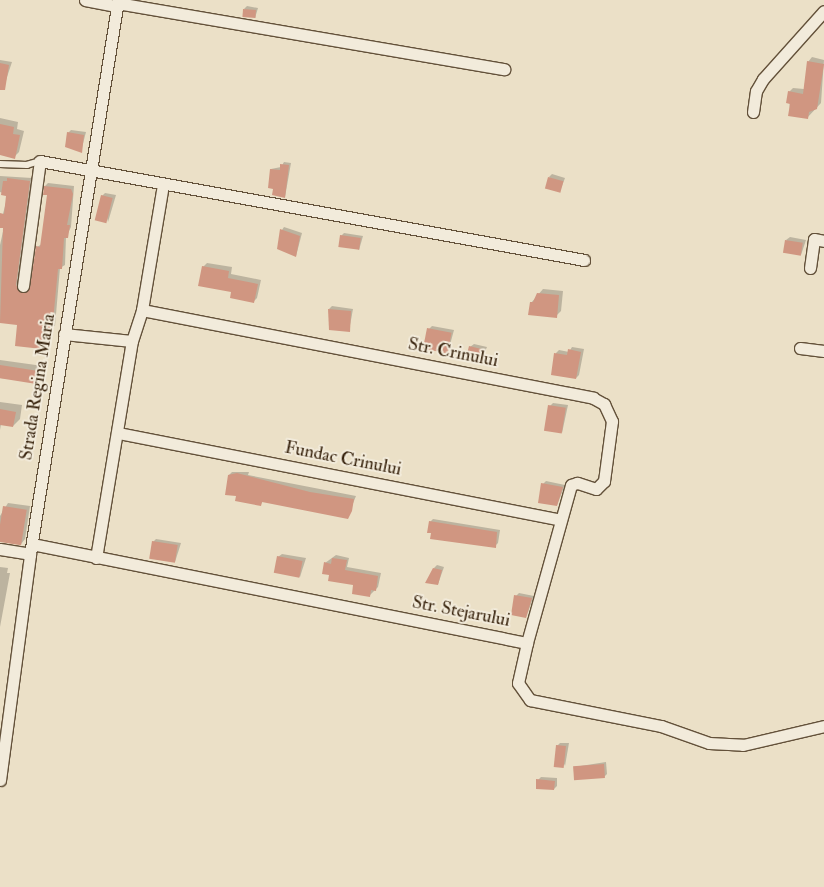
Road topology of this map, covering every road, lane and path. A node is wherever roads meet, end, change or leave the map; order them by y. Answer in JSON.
{"nodes":[{"id":1,"x":85,"y":0,"type":"edge"},
{"id":2,"x":117,"y":3,"type":"edge"},
{"id":3,"x":824,"y":11,"type":"edge"},
{"id":4,"x":504,"y":70,"type":"dead end"},
{"id":5,"x":753,"y":112,"type":"dead end"},
{"id":6,"x":40,"y":161,"type":"junction"},
{"id":7,"x":0,"y":164,"type":"edge"},
{"id":8,"x":91,"y":170,"type":"junction"},
{"id":9,"x":163,"y":184,"type":"junction"},
{"id":10,"x":824,"y":241,"type":"edge"},
{"id":11,"x":584,"y":260,"type":"dead end"},
{"id":12,"x":810,"y":268,"type":"dead end"},
{"id":13,"x":23,"y":286,"type":"dead end"},
{"id":14,"x":142,"y":310,"type":"junction"},
{"id":15,"x":64,"y":334,"type":"junction"},
{"id":16,"x":132,"y":341,"type":"junction"},
{"id":17,"x":800,"y":348,"type":"dead end"},
{"id":18,"x":824,"y":352,"type":"edge"},
{"id":19,"x":118,"y":434,"type":"junction"},
{"id":20,"x":560,"y":520,"type":"junction"},
{"id":21,"x":0,"y":549,"type":"edge"},
{"id":22,"x":31,"y":549,"type":"junction"},
{"id":23,"x":96,"y":558,"type":"junction"},
{"id":24,"x":527,"y":643,"type":"junction"},
{"id":25,"x":824,"y":726,"type":"edge"},
{"id":26,"x":2,"y":749,"type":"edge"},
{"id":27,"x":0,"y":780,"type":"edge"}],
"edges":[{"from":1,"to":2,"type":"street"},
{"from":2,"to":4,"type":"street"},
{"from":2,"to":8,"type":"street","name":"Strada Regina Maria"},
{"from":3,"to":5,"type":"street"},
{"from":6,"to":7,"type":"lane"},
{"from":6,"to":8,"type":"street"},
{"from":6,"to":13,"type":"street"},
{"from":8,"to":9,"type":"street"},
{"from":8,"to":15,"type":"street","name":"Strada Regina Maria"},
{"from":9,"to":11,"type":"street"},
{"from":9,"to":14,"type":"street"},
{"from":10,"to":12,"type":"street"},
{"from":14,"to":16,"type":"street"},
{"from":14,"to":20,"type":"street","name":"Str. Crinului"},
{"from":15,"to":16,"type":"street"},
{"from":15,"to":22,"type":"street","name":"Strada Regina Maria"},
{"from":16,"to":19,"type":"street"},
{"from":17,"to":18,"type":"street"},
{"from":19,"to":20,"type":"street","name":"Fundac Crinului"},
{"from":19,"to":23,"type":"street"},
{"from":20,"to":24,"type":"street"},
{"from":21,"to":22,"type":"street","name":"Str. Stejarului"},
{"from":22,"to":23,"type":"street","name":"Str. Stejarului"},
{"from":22,"to":26,"type":"street","name":"Strada Regina Maria"},
{"from":23,"to":24,"type":"street","name":"Str. Stejarului"},
{"from":24,"to":25,"type":"street","name":"Str. Stejarului"},
{"from":26,"to":27,"type":"street","name":"Strada Regina Maria"}]}
